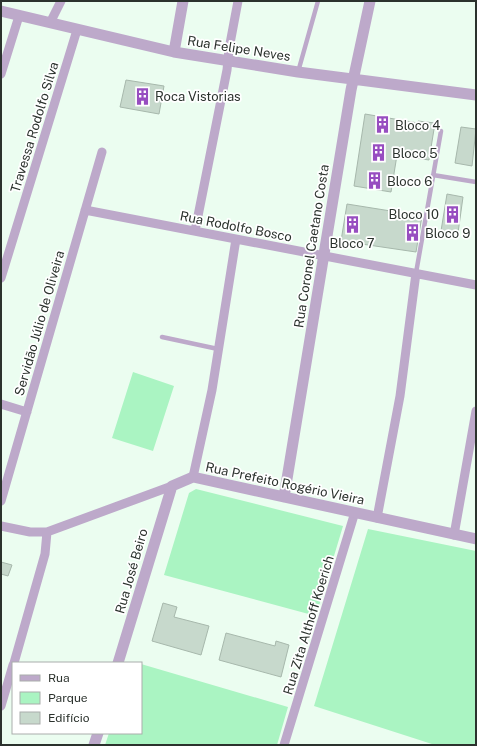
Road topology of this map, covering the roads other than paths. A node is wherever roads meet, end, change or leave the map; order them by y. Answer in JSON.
{"nodes":[{"id":1,"x":61,"y":1,"type":"edge"},
{"id":2,"x":183,"y":1,"type":"edge"},
{"id":3,"x":238,"y":1,"type":"edge"},
{"id":4,"x":318,"y":1,"type":"edge"},
{"id":5,"x":370,"y":1,"type":"edge"},
{"id":6,"x":1,"y":11,"type":"edge"},
{"id":7,"x":19,"y":16,"type":"junction"},
{"id":8,"x":50,"y":23,"type":"junction"},
{"id":9,"x":77,"y":30,"type":"junction"},
{"id":10,"x":174,"y":52,"type":"junction"},
{"id":11,"x":227,"y":61,"type":"junction"},
{"id":12,"x":298,"y":72,"type":"junction"},
{"id":13,"x":1,"y":74,"type":"edge"},
{"id":14,"x":353,"y":79,"type":"junction"},
{"id":15,"x":476,"y":95,"type":"edge"},
{"id":16,"x":441,"y":132,"type":"dead end"},
{"id":17,"x":102,"y":152,"type":"dead end"},
{"id":18,"x":433,"y":175,"type":"junction"},
{"id":19,"x":476,"y":182,"type":"edge"},
{"id":20,"x":85,"y":210,"type":"junction"},
{"id":21,"x":194,"y":231,"type":"junction"},
{"id":22,"x":236,"y":239,"type":"junction"},
{"id":23,"x":323,"y":256,"type":"junction"},
{"id":24,"x":416,"y":273,"type":"junction"},
{"id":25,"x":1,"y":278,"type":"edge"},
{"id":26,"x":476,"y":285,"type":"edge"},
{"id":27,"x":162,"y":337,"type":"dead end"},
{"id":28,"x":218,"y":349,"type":"junction"},
{"id":29,"x":1,"y":404,"type":"edge"},
{"id":30,"x":476,"y":411,"type":"edge"},
{"id":31,"x":27,"y":412,"type":"junction"},
{"id":32,"x":193,"y":477,"type":"junction"},
{"id":33,"x":172,"y":486,"type":"junction"},
{"id":34,"x":284,"y":497,"type":"junction"},
{"id":35,"x":1,"y":501,"type":"edge"},
{"id":36,"x":355,"y":512,"type":"junction"},
{"id":37,"x":377,"y":518,"type":"junction"},
{"id":38,"x":1,"y":526,"type":"edge"},
{"id":39,"x":47,"y":532,"type":"junction"},
{"id":40,"x":454,"y":535,"type":"junction"},
{"id":41,"x":476,"y":539,"type":"edge"},
{"id":42,"x":14,"y":662,"type":"edge"},
{"id":43,"x":118,"y":662,"type":"edge"},
{"id":44,"x":12,"y":667,"type":"edge"},
{"id":45,"x":4,"y":689,"type":"edge"},
{"id":46,"x":1,"y":706,"type":"edge"},
{"id":47,"x":98,"y":734,"type":"edge"},
{"id":48,"x":94,"y":745,"type":"edge"},
{"id":49,"x":284,"y":745,"type":"edge"}],
"edges":[{"from":1,"to":8,"type":"street"},
{"from":2,"to":10,"type":"street"},
{"from":3,"to":11,"type":"street"},
{"from":4,"to":12,"type":"lane"},
{"from":5,"to":14,"type":"street","name":"Rua Coronel Caetano Costa"},
{"from":6,"to":7,"type":"street","name":"Rua Felipe Neves"},
{"from":7,"to":8,"type":"street","name":"Rua Felipe Neves"},
{"from":7,"to":13,"type":"street"},
{"from":8,"to":9,"type":"street","name":"Rua Felipe Neves"},
{"from":9,"to":10,"type":"street","name":"Rua Felipe Neves"},
{"from":9,"to":25,"type":"street","name":"Travessa Rodolfo Silva"},
{"from":10,"to":11,"type":"street","name":"Rua Felipe Neves"},
{"from":11,"to":12,"type":"street","name":"Rua Felipe Neves"},
{"from":11,"to":21,"type":"street"},
{"from":12,"to":14,"type":"street","name":"Rua Felipe Neves"},
{"from":14,"to":15,"type":"street","name":"Rua Felipe Neves"},
{"from":14,"to":23,"type":"street","name":"Rua Coronel Caetano Costa"},
{"from":16,"to":18,"type":"lane"},
{"from":17,"to":20,"type":"street","name":"Servidão Júlio de Oliveira"},
{"from":18,"to":19,"type":"lane"},
{"from":18,"to":24,"type":"lane"},
{"from":20,"to":21,"type":"street","name":"Rua Rodolfo Bosco"},
{"from":20,"to":31,"type":"street","name":"Servidão Júlio de Oliveira"},
{"from":21,"to":22,"type":"street","name":"Rua Rodolfo Bosco"},
{"from":22,"to":23,"type":"street","name":"Rua Rodolfo Bosco"},
{"from":22,"to":28,"type":"street"},
{"from":23,"to":24,"type":"street","name":"Rua Rodolfo Bosco"},
{"from":23,"to":34,"type":"street","name":"Rua Coronel Caetano Costa"},
{"from":24,"to":26,"type":"street","name":"Rua Rodolfo Bosco"},
{"from":24,"to":37,"type":"street"},
{"from":27,"to":28,"type":"lane"},
{"from":28,"to":32,"type":"street"},
{"from":29,"to":31,"type":"street"},
{"from":30,"to":40,"type":"street"},
{"from":31,"to":35,"type":"street","name":"Servidão Júlio de Oliveira"},
{"from":32,"to":33,"type":"street","name":"Rua Prefeito Rogério Vieira"},
{"from":32,"to":34,"type":"street","name":"Rua Prefeito Rogério Vieira"},
{"from":33,"to":39,"type":"street","name":"Rua Prefeito Rogério Vieira"},
{"from":33,"to":43,"type":"street","name":"Rua José Beiro"},
{"from":34,"to":36,"type":"street","name":"Rua Prefeito Rogério Vieira"},
{"from":36,"to":37,"type":"street","name":"Rua Prefeito Rogério Vieira"},
{"from":36,"to":49,"type":"street","name":"Rua Zita Althoff Koerich"},
{"from":37,"to":40,"type":"street","name":"Rua Prefeito Rogério Vieira"},
{"from":38,"to":39,"type":"street","name":"Rua Prefeito Rogério Vieira"},
{"from":39,"to":42,"type":"street"},
{"from":40,"to":41,"type":"street","name":"Rua Prefeito Rogério Vieira"},
{"from":44,"to":45,"type":"street"},
{"from":45,"to":46,"type":"street"},
{"from":47,"to":48,"type":"street"}]}
